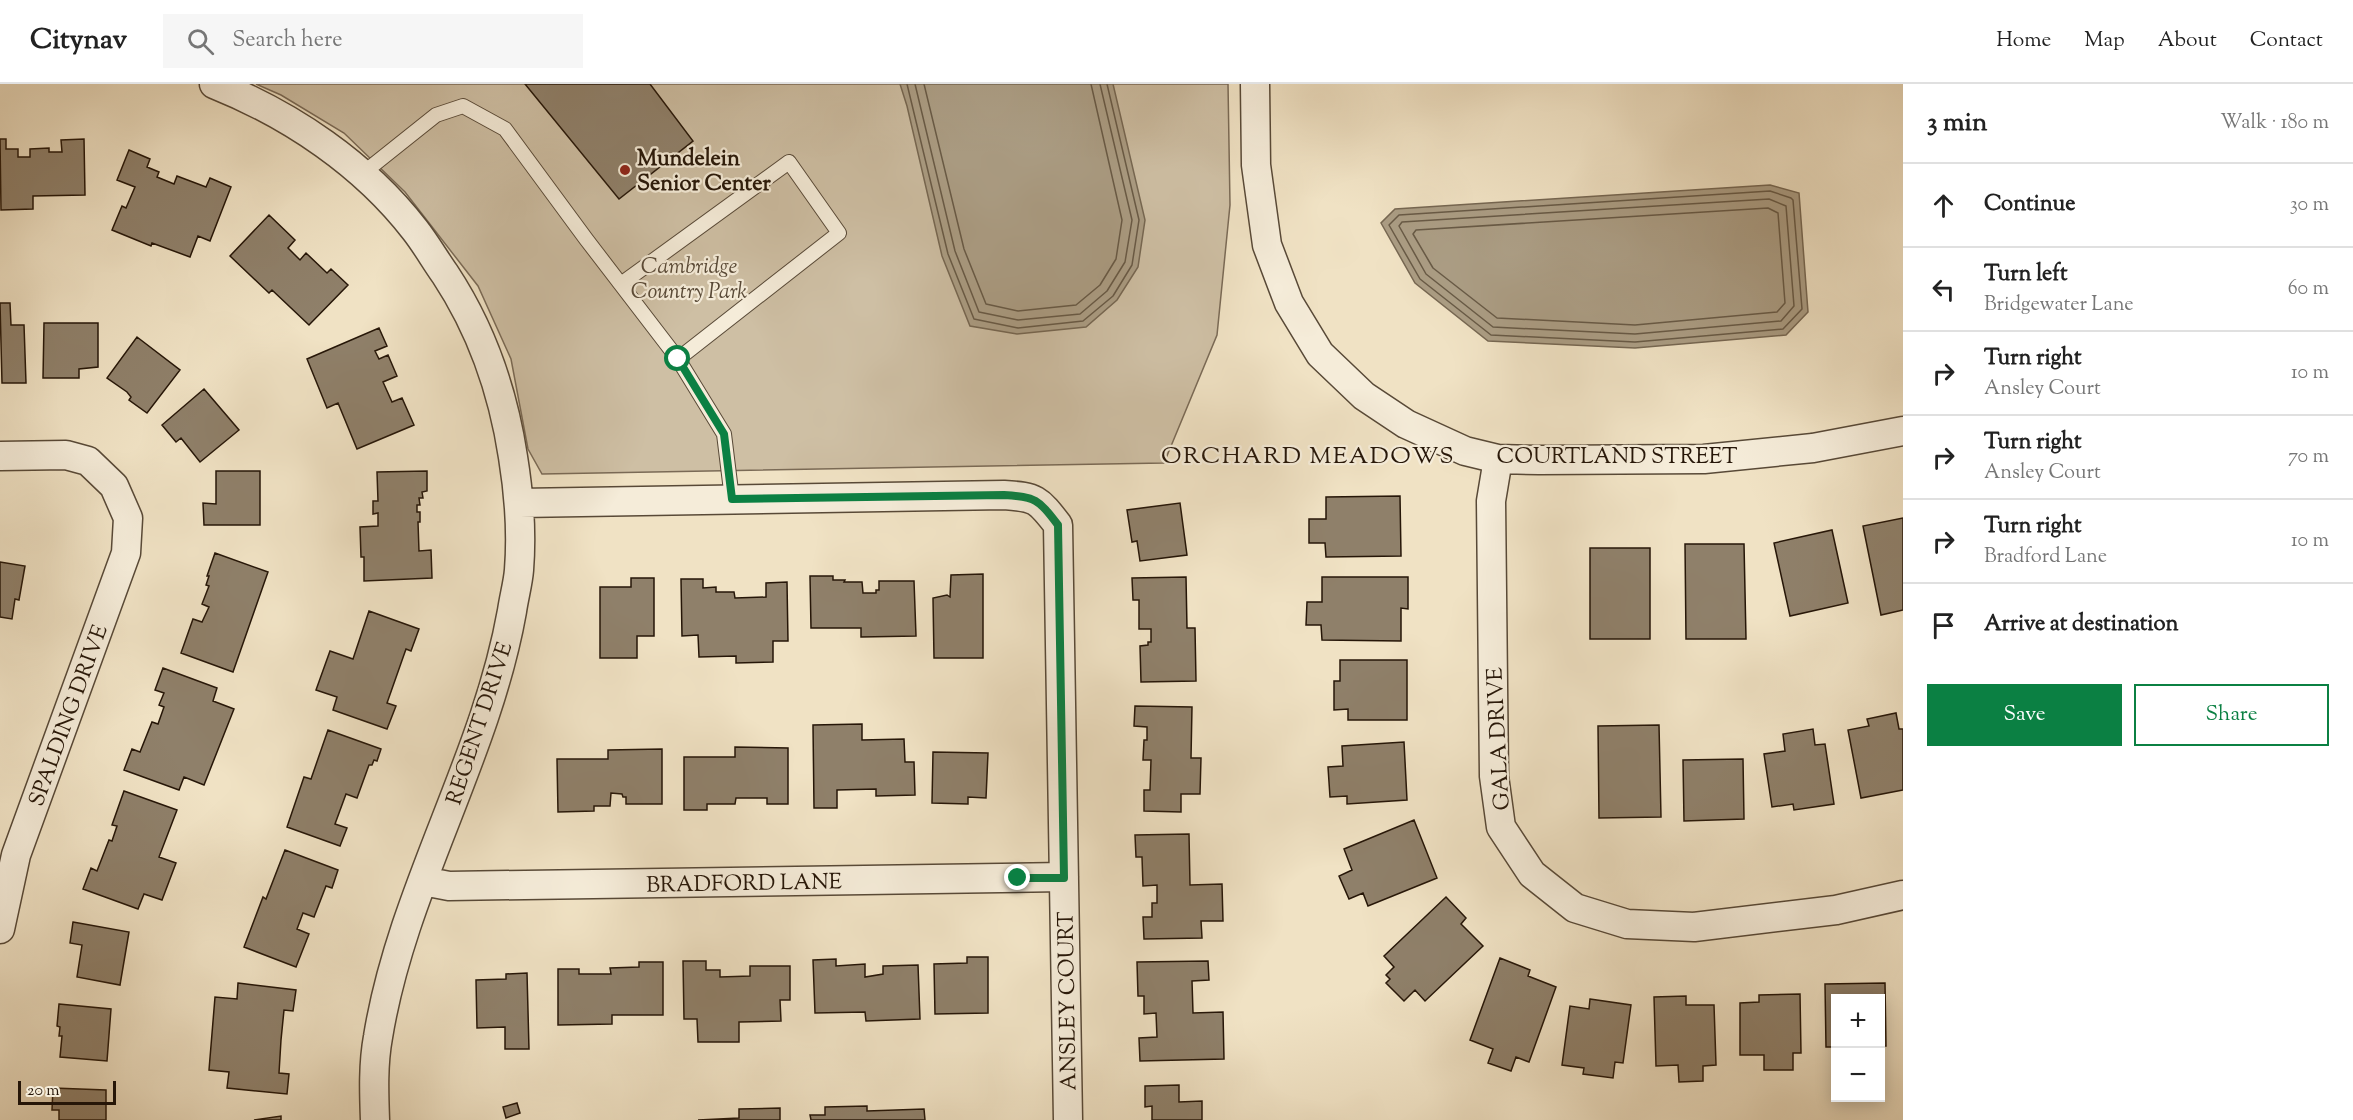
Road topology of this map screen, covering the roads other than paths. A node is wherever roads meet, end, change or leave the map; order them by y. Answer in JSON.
{"nodes":[{"id":1,"x":214,"y":84,"type":"edge"},
{"id":2,"x":1255,"y":84,"type":"edge"},
{"id":3,"x":362,"y":174,"type":"junction"},
{"id":4,"x":621,"y":284,"type":"junction"},
{"id":5,"x":678,"y":359,"type":"junction"},
{"id":6,"x":1903,"y":431,"type":"edge"},
{"id":7,"x":0,"y":456,"type":"edge"},
{"id":8,"x":1498,"y":459,"type":"junction"},
{"id":9,"x":732,"y":499,"type":"junction"},
{"id":10,"x":520,"y":503,"type":"junction"},
{"id":11,"x":1064,"y":878,"type":"junction"},
{"id":12,"x":423,"y":881,"type":"junction"},
{"id":13,"x":1903,"y":896,"type":"edge"},
{"id":14,"x":0,"y":928,"type":"edge"},
{"id":15,"x":375,"y":1120,"type":"edge"},
{"id":16,"x":1068,"y":1120,"type":"edge"}],
"edges":[{"from":1,"to":3,"type":"street","name":"REGENT DRIVE"},
{"from":2,"to":8,"type":"street","name":"COURTLAND STREET"},
{"from":3,"to":4,"type":"lane"},
{"from":3,"to":10,"type":"street","name":"REGENT DRIVE"},
{"from":4,"to":5,"type":"lane"},
{"from":4,"to":5,"type":"lane"},
{"from":5,"to":9,"type":"lane"},
{"from":6,"to":8,"type":"street","name":"COURTLAND STREET"},
{"from":7,"to":14,"type":"street","name":"SPALDING DRIVE"},
{"from":8,"to":13,"type":"street","name":"GALA DRIVE"},
{"from":9,"to":10,"type":"street"},
{"from":9,"to":11,"type":"street","name":"ANSLEY COURT"},
{"from":10,"to":12,"type":"street","name":"REGENT DRIVE"},
{"from":11,"to":12,"type":"street","name":"BRADFORD LANE"},
{"from":11,"to":16,"type":"street","name":"ANSLEY COURT"},
{"from":12,"to":15,"type":"street","name":"REGENT DRIVE"}]}
